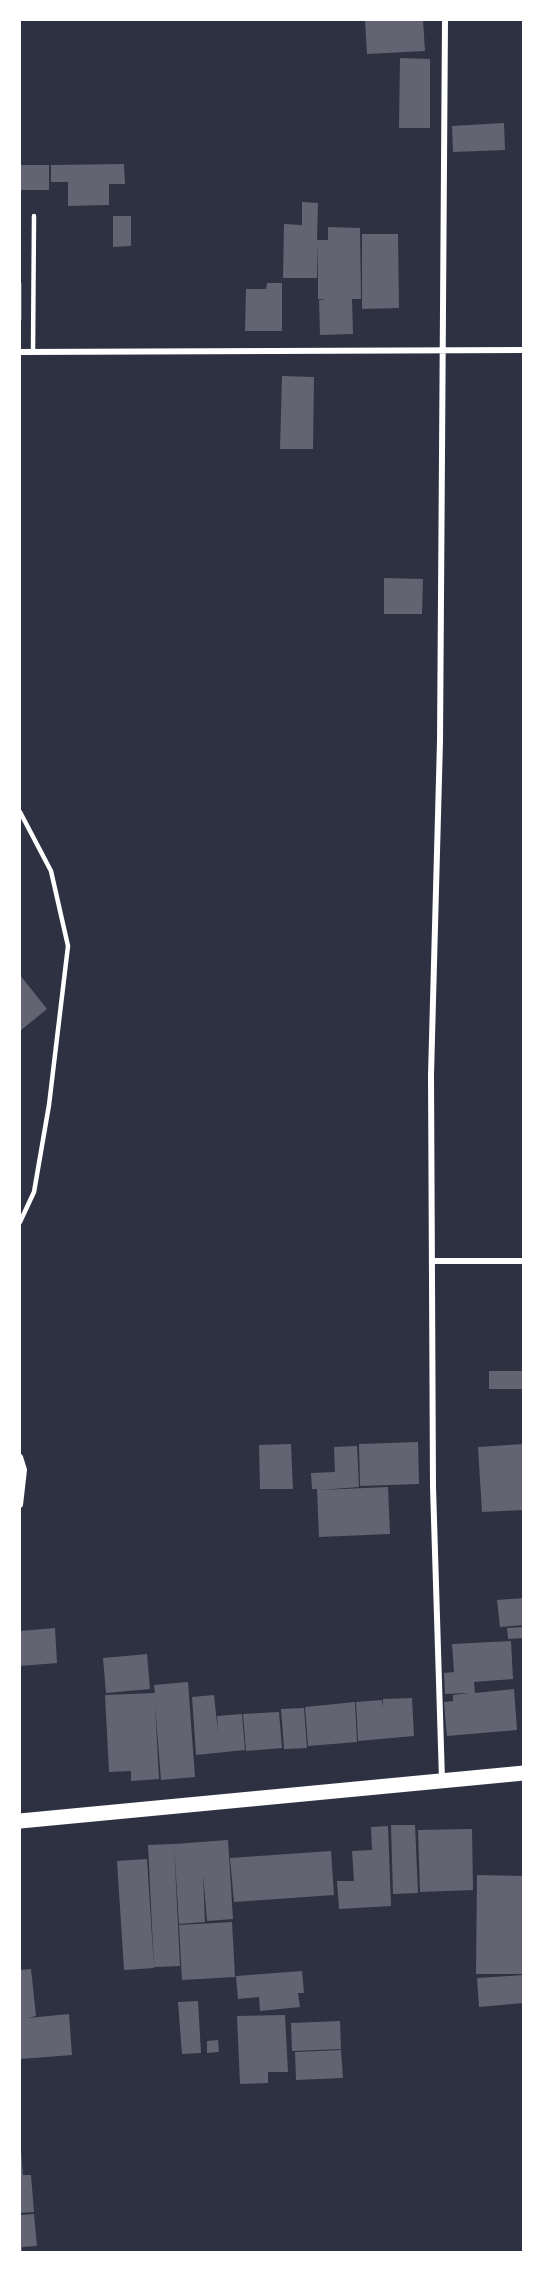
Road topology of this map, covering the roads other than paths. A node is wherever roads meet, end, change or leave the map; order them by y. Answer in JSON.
{"nodes":[{"id":1,"x":445,"y":20,"type":"edge"},
{"id":2,"x":34,"y":216,"type":"dead end"},
{"id":3,"x":442,"y":349,"type":"junction"},
{"id":4,"x":524,"y":350,"type":"edge"},
{"id":5,"x":20,"y":352,"type":"edge"},
{"id":6,"x":33,"y":352,"type":"junction"},
{"id":7,"x":20,"y":812,"type":"edge"},
{"id":8,"x":20,"y":1222,"type":"edge"},
{"id":9,"x":433,"y":1261,"type":"junction"},
{"id":10,"x":524,"y":1261,"type":"edge"},
{"id":11,"x":20,"y":1456,"type":"edge"},
{"id":12,"x":20,"y":1505,"type":"edge"},
{"id":13,"x":524,"y":1773,"type":"edge"},
{"id":14,"x":442,"y":1781,"type":"junction"},
{"id":15,"x":20,"y":1821,"type":"edge"}],
"edges":[{"from":1,"to":3,"type":"street"},
{"from":2,"to":6,"type":"lane"},
{"from":3,"to":4,"type":"street"},
{"from":3,"to":6,"type":"street"},
{"from":3,"to":9,"type":"street"},
{"from":5,"to":6,"type":"street"},
{"from":7,"to":8,"type":"lane"},
{"from":9,"to":10,"type":"street"},
{"from":9,"to":14,"type":"street"},
{"from":11,"to":12,"type":"street"},
{"from":13,"to":14,"type":"main road"},
{"from":14,"to":15,"type":"main road"}]}
